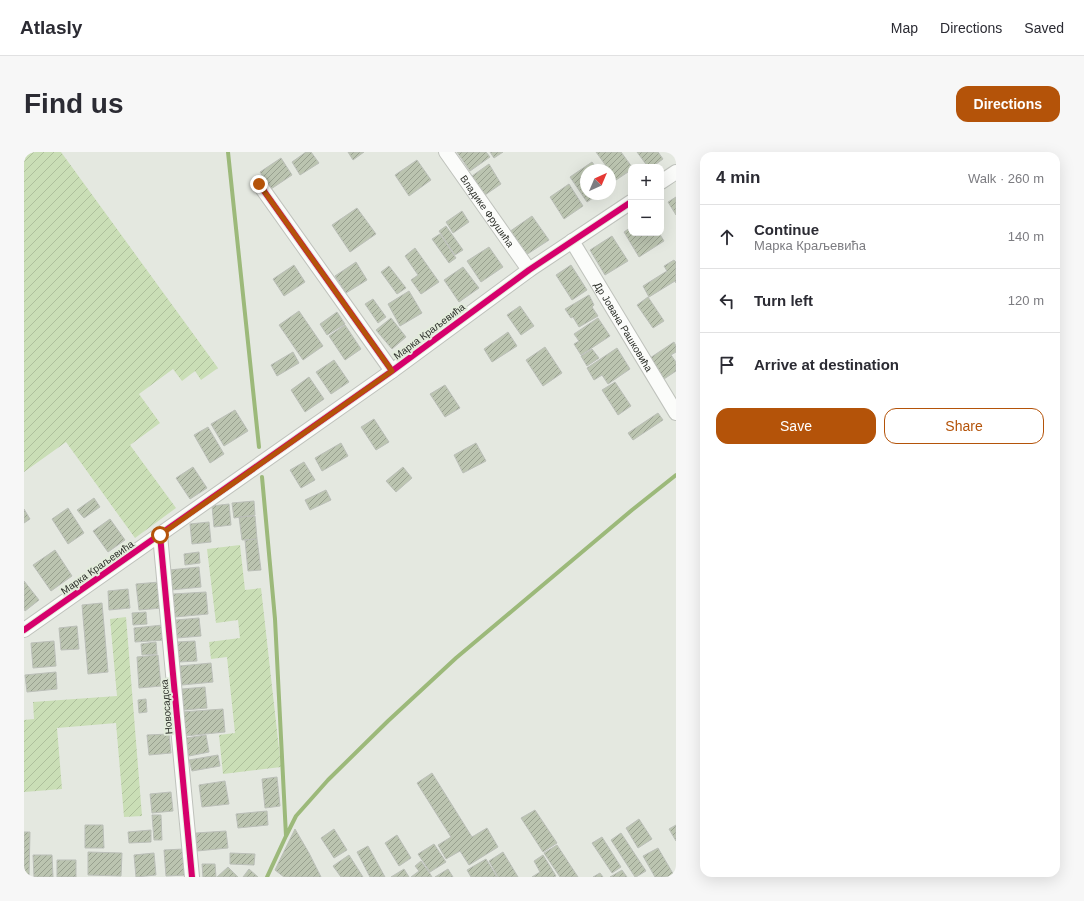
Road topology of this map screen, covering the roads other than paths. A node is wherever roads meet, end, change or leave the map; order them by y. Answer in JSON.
{"nodes":[{"id":1,"x":446,"y":152,"type":"edge"},
{"id":2,"x":676,"y":172,"type":"edge"},
{"id":3,"x":664,"y":180,"type":"edge"},
{"id":4,"x":259,"y":184,"type":"dead end"},
{"id":5,"x":628,"y":204,"type":"edge"},
{"id":6,"x":572,"y":241,"type":"junction"},
{"id":7,"x":529,"y":270,"type":"junction"},
{"id":8,"x":392,"y":371,"type":"junction"},
{"id":9,"x":676,"y":413,"type":"edge"},
{"id":10,"x":160,"y":535,"type":"junction"},
{"id":11,"x":24,"y":630,"type":"edge"},
{"id":12,"x":192,"y":877,"type":"edge"}],
"edges":[{"from":1,"to":7,"type":"street","name":"Владике Фрушића"},
{"from":2,"to":3,"type":"street"},
{"from":4,"to":8,"type":"street"},
{"from":5,"to":6,"type":"street","name":"Марка Краљевића"},
{"from":6,"to":7,"type":"street","name":"Марка Краљевића"},
{"from":6,"to":9,"type":"street","name":"Др Јована Рашковића"},
{"from":7,"to":8,"type":"street","name":"Марка Краљевића"},
{"from":8,"to":10,"type":"street","name":"Марка Краљевића"},
{"from":10,"to":11,"type":"street","name":"Марка Краљевића"},
{"from":10,"to":12,"type":"street","name":"Новосадска"}]}
